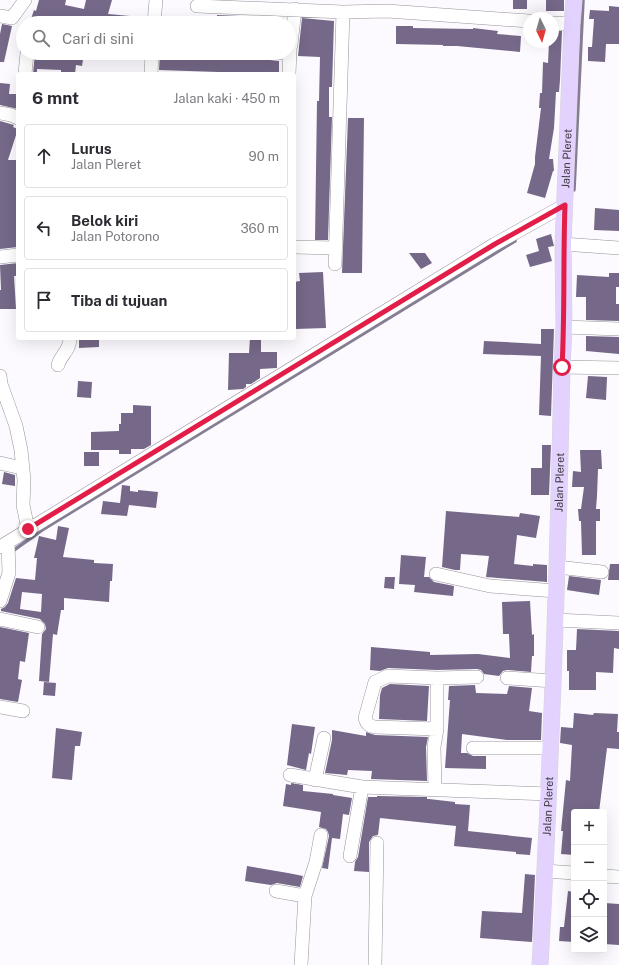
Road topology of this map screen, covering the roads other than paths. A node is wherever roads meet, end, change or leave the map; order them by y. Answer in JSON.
{"nodes":[{"id":1,"x":25,"y":0,"type":"edge"},
{"id":2,"x":156,"y":0,"type":"edge"},
{"id":3,"x":574,"y":0,"type":"edge"},
{"id":4,"x":323,"y":5,"type":"edge"},
{"id":5,"x":197,"y":6,"type":"dead end"},
{"id":6,"x":387,"y":6,"type":"edge"},
{"id":7,"x":295,"y":9,"type":"junction"},
{"id":8,"x":343,"y":12,"type":"junction"},
{"id":9,"x":155,"y":16,"type":"edge"},
{"id":10,"x":294,"y":16,"type":"edge"},
{"id":11,"x":12,"y":19,"type":"edge"},
{"id":12,"x":523,"y":20,"type":"edge"},
{"id":13,"x":559,"y":23,"type":"edge"},
{"id":14,"x":572,"y":24,"type":"junction"},
{"id":15,"x":26,"y":60,"type":"edge"},
{"id":16,"x":152,"y":60,"type":"edge"},
{"id":17,"x":288,"y":60,"type":"edge"},
{"id":18,"x":25,"y":72,"type":"edge"},
{"id":19,"x":151,"y":72,"type":"edge"},
{"id":20,"x":289,"y":72,"type":"edge"},
{"id":21,"x":0,"y":113,"type":"edge"},
{"id":22,"x":16,"y":117,"type":"edge"},
{"id":23,"x":565,"y":205,"type":"junction"},
{"id":24,"x":564,"y":244,"type":"junction"},
{"id":25,"x":296,"y":247,"type":"edge"},
{"id":26,"x":335,"y":248,"type":"junction"},
{"id":27,"x":619,"y":248,"type":"edge"},
{"id":28,"x":16,"y":255,"type":"edge"},
{"id":29,"x":0,"y":257,"type":"edge"},
{"id":30,"x":335,"y":264,"type":"dead end"},
{"id":31,"x":564,"y":327,"type":"junction"},
{"id":32,"x":619,"y":329,"type":"edge"},
{"id":33,"x":70,"y":340,"type":"edge"},
{"id":34,"x":58,"y":365,"type":"dead end"},
{"id":35,"x":562,"y":367,"type":"junction"},
{"id":36,"x":619,"y":368,"type":"edge"},
{"id":37,"x":0,"y":376,"type":"edge"},
{"id":38,"x":0,"y":463,"type":"edge"},
{"id":39,"x":22,"y":468,"type":"junction"},
{"id":40,"x":28,"y":529,"type":"junction"},
{"id":41,"x":4,"y":545,"type":"edge"},
{"id":42,"x":557,"y":567,"type":"junction"},
{"id":43,"x":602,"y":572,"type":"dead end"},
{"id":44,"x":436,"y":574,"type":"dead end"},
{"id":45,"x":556,"y":592,"type":"junction"},
{"id":46,"x":0,"y":601,"type":"edge"},
{"id":47,"x":0,"y":619,"type":"edge"},
{"id":48,"x":556,"y":620,"type":"junction"},
{"id":49,"x":619,"y":623,"type":"edge"},
{"id":50,"x":38,"y":627,"type":"dead end"},
{"id":51,"x":477,"y":677,"type":"dead end"},
{"id":52,"x":437,"y":678,"type":"junction"},
{"id":53,"x":507,"y":678,"type":"dead end"},
{"id":54,"x":553,"y":681,"type":"junction"},
{"id":55,"x":0,"y":707,"type":"edge"},
{"id":56,"x":23,"y":711,"type":"dead end"},
{"id":57,"x":437,"y":729,"type":"junction"},
{"id":58,"x":324,"y":738,"type":"dead end"},
{"id":59,"x":473,"y":748,"type":"dead end"},
{"id":60,"x":550,"y":748,"type":"junction"},
{"id":61,"x":290,"y":776,"type":"dead end"},
{"id":62,"x":315,"y":780,"type":"junction"},
{"id":63,"x":362,"y":787,"type":"junction"},
{"id":64,"x":434,"y":789,"type":"junction"},
{"id":65,"x":549,"y":794,"type":"junction"},
{"id":66,"x":321,"y":835,"type":"dead end"},
{"id":67,"x":378,"y":843,"type":"dead end"},
{"id":68,"x":350,"y":856,"type":"dead end"},
{"id":69,"x":545,"y":871,"type":"junction"},
{"id":70,"x":571,"y":873,"type":"edge"},
{"id":71,"x":607,"y":876,"type":"edge"},
{"id":72,"x":619,"y":877,"type":"edge"},
{"id":73,"x":276,"y":892,"type":"dead end"},
{"id":74,"x":305,"y":896,"type":"junction"},
{"id":75,"x":301,"y":965,"type":"edge"},
{"id":76,"x":375,"y":965,"type":"edge"},
{"id":77,"x":540,"y":965,"type":"edge"}],
"edges":[{"from":1,"to":11,"type":"street"},
{"from":2,"to":9,"type":"street"},
{"from":3,"to":14,"type":"main road","name":"Jalan Pleret"},
{"from":4,"to":7,"type":"street"},
{"from":4,"to":8,"type":"street"},
{"from":5,"to":7,"type":"street"},
{"from":6,"to":8,"type":"street"},
{"from":6,"to":12,"type":"street"},
{"from":7,"to":10,"type":"street"},
{"from":8,"to":26,"type":"street"},
{"from":13,"to":14,"type":"street"},
{"from":14,"to":23,"type":"main road","name":"Jalan Pleret"},
{"from":15,"to":18,"type":"street"},
{"from":16,"to":19,"type":"street"},
{"from":17,"to":20,"type":"street"},
{"from":21,"to":22,"type":"street"},
{"from":23,"to":24,"type":"main road","name":"Jalan Pleret"},
{"from":23,"to":40,"type":"street"},
{"from":24,"to":27,"type":"street"},
{"from":24,"to":31,"type":"main road","name":"Jalan Pleret"},
{"from":25,"to":26,"type":"street"},
{"from":26,"to":30,"type":"street"},
{"from":28,"to":29,"type":"street"},
{"from":31,"to":32,"type":"street"},
{"from":31,"to":35,"type":"main road","name":"Jalan Pleret"},
{"from":33,"to":34,"type":"street"},
{"from":35,"to":36,"type":"street"},
{"from":35,"to":42,"type":"main road","name":"Jalan Pleret"},
{"from":37,"to":39,"type":"street"},
{"from":38,"to":39,"type":"street"},
{"from":39,"to":40,"type":"street"},
{"from":40,"to":41,"type":"street"},
{"from":41,"to":46,"type":"street"},
{"from":42,"to":43,"type":"street"},
{"from":42,"to":45,"type":"main road","name":"Jalan Pleret"},
{"from":44,"to":45,"type":"street"},
{"from":45,"to":48,"type":"main road","name":"Jalan Pleret"},
{"from":47,"to":50,"type":"street"},
{"from":48,"to":49,"type":"street"},
{"from":48,"to":54,"type":"main road","name":"Jalan Pleret"},
{"from":51,"to":52,"type":"street"},
{"from":52,"to":57,"type":"street"},
{"from":52,"to":57,"type":"street"},
{"from":53,"to":54,"type":"street"},
{"from":54,"to":60,"type":"main road","name":"Jalan Pleret"},
{"from":55,"to":56,"type":"street"},
{"from":57,"to":64,"type":"street"},
{"from":58,"to":62,"type":"street"},
{"from":59,"to":60,"type":"street"},
{"from":60,"to":65,"type":"main road","name":"Jalan Pleret"},
{"from":61,"to":62,"type":"street"},
{"from":62,"to":63,"type":"street"},
{"from":63,"to":64,"type":"street"},
{"from":63,"to":68,"type":"street"},
{"from":64,"to":65,"type":"street"},
{"from":65,"to":69,"type":"main road","name":"Jalan Pleret"},
{"from":66,"to":74,"type":"street"},
{"from":67,"to":76,"type":"street"},
{"from":69,"to":70,"type":"street"},
{"from":69,"to":77,"type":"main road","name":"Jalan Pleret"},
{"from":71,"to":72,"type":"street"},
{"from":73,"to":74,"type":"street"},
{"from":74,"to":75,"type":"street"}]}
